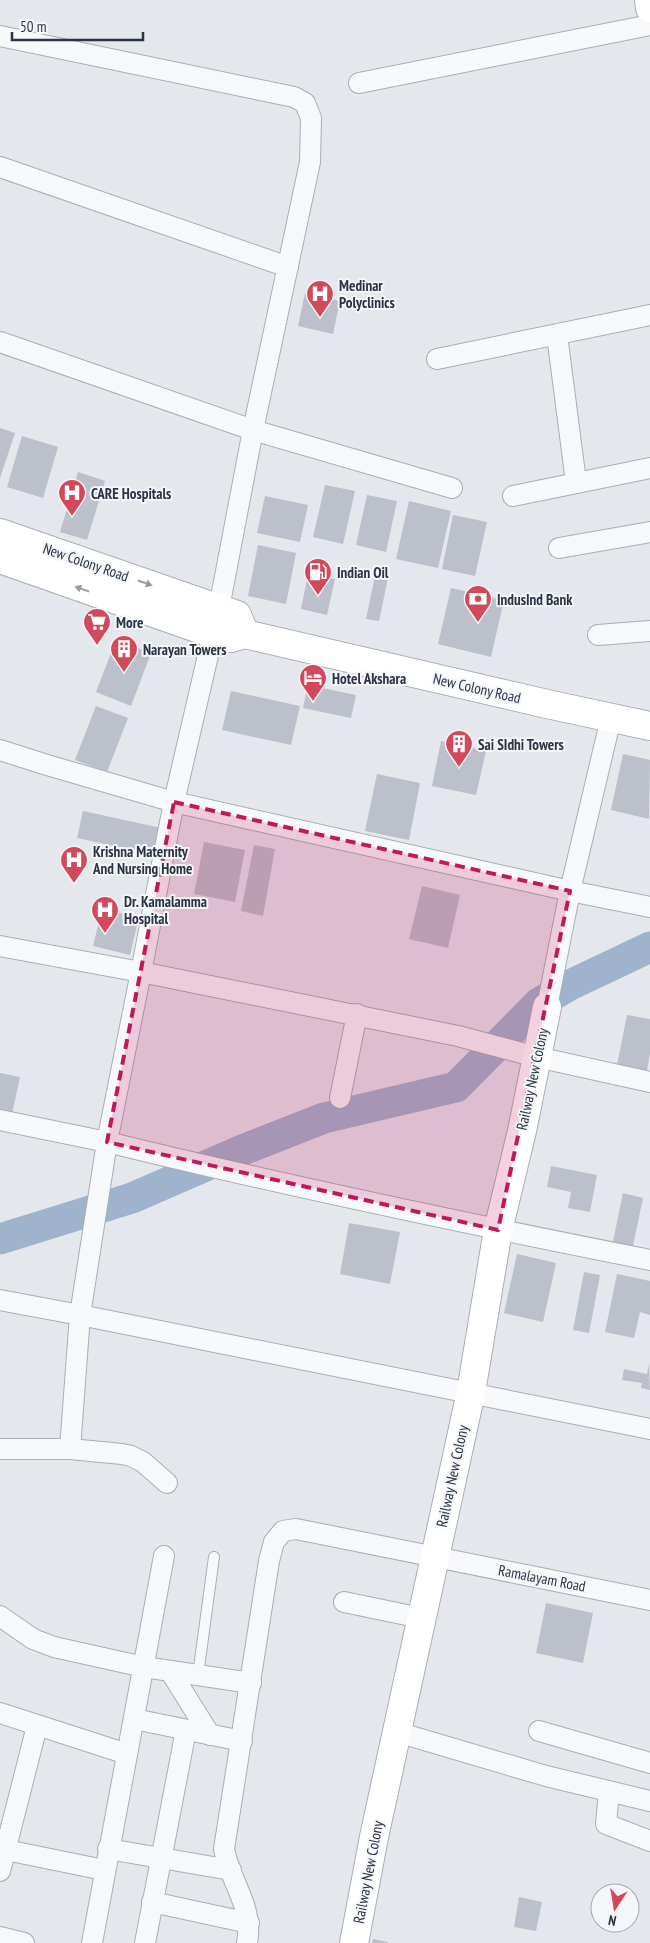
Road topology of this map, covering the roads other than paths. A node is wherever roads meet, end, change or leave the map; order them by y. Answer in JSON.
{"nodes":[{"id":1,"x":648,"y":0,"type":"edge"},
{"id":2,"x":650,"y":8,"type":"edge"},
{"id":3,"x":650,"y":25,"type":"edge"},
{"id":4,"x":0,"y":36,"type":"edge"},
{"id":5,"x":359,"y":83,"type":"dead end"},
{"id":6,"x":0,"y":167,"type":"edge"},
{"id":7,"x":288,"y":267,"type":"junction"},
{"id":8,"x":650,"y":315,"type":"edge"},
{"id":9,"x":557,"y":335,"type":"junction"},
{"id":10,"x":0,"y":342,"type":"edge"},
{"id":11,"x":437,"y":359,"type":"dead end"},
{"id":12,"x":253,"y":430,"type":"junction"},
{"id":13,"x":650,"y":468,"type":"edge"},
{"id":14,"x":576,"y":482,"type":"junction"},
{"id":15,"x":452,"y":488,"type":"dead end"},
{"id":16,"x":513,"y":496,"type":"dead end"},
{"id":17,"x":0,"y":532,"type":"edge"},
{"id":18,"x":650,"y":532,"type":"edge"},
{"id":19,"x":559,"y":548,"type":"dead end"},
{"id":20,"x":0,"y":559,"type":"edge"},
{"id":21,"x":216,"y":621,"type":"junction"},
{"id":22,"x":650,"y":631,"type":"edge"},
{"id":23,"x":598,"y":635,"type":"dead end"},
{"id":24,"x":611,"y":718,"type":"junction"},
{"id":25,"x":650,"y":726,"type":"edge"},
{"id":26,"x":0,"y":750,"type":"edge"},
{"id":27,"x":174,"y":802,"type":"junction"},
{"id":28,"x":570,"y":891,"type":"junction"},
{"id":29,"x":650,"y":907,"type":"edge"},
{"id":30,"x":0,"y":946,"type":"edge"},
{"id":31,"x":141,"y":972,"type":"junction"},
{"id":32,"x":547,"y":1007,"type":"joint"},
{"id":33,"x":357,"y":1015,"type":"junction"},
{"id":34,"x":527,"y":1054,"type":"junction"},
{"id":35,"x":650,"y":1082,"type":"edge"},
{"id":36,"x":340,"y":1098,"type":"dead end"},
{"id":37,"x":0,"y":1120,"type":"edge"},
{"id":38,"x":107,"y":1142,"type":"junction"},
{"id":39,"x":498,"y":1230,"type":"junction"},
{"id":40,"x":650,"y":1260,"type":"edge"},
{"id":41,"x":0,"y":1300,"type":"edge"},
{"id":42,"x":80,"y":1315,"type":"junction"},
{"id":43,"x":471,"y":1392,"type":"junction"},
{"id":44,"x":650,"y":1429,"type":"edge"},
{"id":45,"x":0,"y":1449,"type":"edge"},
{"id":46,"x":70,"y":1449,"type":"junction"},
{"id":47,"x":168,"y":1483,"type":"dead end"},
{"id":48,"x":164,"y":1556,"type":"dead end"},
{"id":49,"x":435,"y":1556,"type":"junction"},
{"id":50,"x":214,"y":1557,"type":"dead end"},
{"id":51,"x":650,"y":1600,"type":"edge"},
{"id":52,"x":344,"y":1602,"type":"dead end"},
{"id":53,"x":0,"y":1616,"type":"edge"},
{"id":54,"x":421,"y":1618,"type":"junction"},
{"id":55,"x":144,"y":1667,"type":"junction"},
{"id":56,"x":170,"y":1671,"type":"junction"},
{"id":57,"x":198,"y":1675,"type":"junction"},
{"id":58,"x":251,"y":1683,"type":"junction"},
{"id":59,"x":0,"y":1713,"type":"edge"},
{"id":60,"x":134,"y":1718,"type":"junction"},
{"id":61,"x":28,"y":1723,"type":"junction"},
{"id":62,"x":186,"y":1730,"type":"junction"},
{"id":63,"x":539,"y":1731,"type":"dead end"},
{"id":64,"x":396,"y":1732,"type":"junction"},
{"id":65,"x":210,"y":1735,"type":"junction"},
{"id":66,"x":242,"y":1741,"type":"junction"},
{"id":67,"x":127,"y":1754,"type":"junction"},
{"id":68,"x":650,"y":1762,"type":"edge"},
{"id":69,"x":609,"y":1792,"type":"junction"},
{"id":70,"x":650,"y":1801,"type":"edge"},
{"id":71,"x":650,"y":1841,"type":"edge"},
{"id":72,"x":108,"y":1849,"type":"junction"},
{"id":73,"x":6,"y":1850,"type":"junction"},
{"id":74,"x":160,"y":1859,"type":"junction"},
{"id":75,"x":104,"y":1870,"type":"junction"},
{"id":76,"x":231,"y":1870,"type":"junction"},
{"id":77,"x":0,"y":1871,"type":"edge"},
{"id":78,"x":152,"y":1902,"type":"junction"},
{"id":79,"x":248,"y":1933,"type":"edge"},
{"id":80,"x":0,"y":1936,"type":"edge"},
{"id":81,"x":22,"y":1943,"type":"edge"},
{"id":82,"x":92,"y":1943,"type":"edge"},
{"id":83,"x":145,"y":1943,"type":"edge"},
{"id":84,"x":354,"y":1943,"type":"edge"}],
"edges":[{"from":1,"to":2,"type":"street"},
{"from":3,"to":5,"type":"street"},
{"from":4,"to":7,"type":"street"},
{"from":6,"to":7,"type":"street"},
{"from":7,"to":12,"type":"street"},
{"from":8,"to":9,"type":"street"},
{"from":9,"to":11,"type":"street"},
{"from":9,"to":14,"type":"street"},
{"from":10,"to":12,"type":"street"},
{"from":12,"to":15,"type":"street"},
{"from":12,"to":21,"type":"street"},
{"from":13,"to":14,"type":"street"},
{"from":14,"to":16,"type":"street"},
{"from":17,"to":21,"type":"street","name":"New Colony Road","one_way":true},
{"from":18,"to":19,"type":"street"},
{"from":21,"to":20,"type":"street","name":"New Colony Road","one_way":true},
{"from":21,"to":24,"type":"street","name":"New Colony Road"},
{"from":21,"to":27,"type":"street"},
{"from":22,"to":23,"type":"street"},
{"from":24,"to":25,"type":"street","name":"New Colony Road"},
{"from":24,"to":28,"type":"street"},
{"from":26,"to":27,"type":"street"},
{"from":27,"to":28,"type":"street"},
{"from":27,"to":31,"type":"street"},
{"from":28,"to":29,"type":"street"},
{"from":28,"to":32,"type":"street"},
{"from":30,"to":31,"type":"street"},
{"from":31,"to":33,"type":"street"},
{"from":31,"to":38,"type":"street"},
{"from":32,"to":34,"type":"street","name":"Railway New Colony"},
{"from":33,"to":34,"type":"street"},
{"from":33,"to":36,"type":"street"},
{"from":34,"to":35,"type":"street"},
{"from":34,"to":39,"type":"street","name":"Railway New Colony"},
{"from":37,"to":38,"type":"street"},
{"from":38,"to":39,"type":"street"},
{"from":38,"to":42,"type":"street"},
{"from":39,"to":40,"type":"street"},
{"from":39,"to":43,"type":"street","name":"Railway New Colony"},
{"from":41,"to":42,"type":"street"},
{"from":42,"to":43,"type":"street"},
{"from":42,"to":46,"type":"street"},
{"from":43,"to":44,"type":"street"},
{"from":43,"to":49,"type":"street","name":"Railway New Colony"},
{"from":45,"to":46,"type":"street"},
{"from":46,"to":47,"type":"street"},
{"from":48,"to":55,"type":"street"},
{"from":49,"to":51,"type":"street","name":"Ramalayam Road"},
{"from":49,"to":54,"type":"street","name":"Railway New Colony"},
{"from":49,"to":58,"type":"street","name":"Ramalayam Road"},
{"from":50,"to":57,"type":"lane"},
{"from":52,"to":54,"type":"street"},
{"from":53,"to":55,"type":"street"},
{"from":54,"to":64,"type":"street","name":"Railway New Colony"},
{"from":55,"to":56,"type":"street"},
{"from":55,"to":60,"type":"street"},
{"from":56,"to":57,"type":"street"},
{"from":56,"to":65,"type":"street"},
{"from":57,"to":58,"type":"street"},
{"from":58,"to":66,"type":"street"},
{"from":59,"to":61,"type":"street"},
{"from":60,"to":62,"type":"street"},
{"from":60,"to":67,"type":"street"},
{"from":61,"to":67,"type":"street"},
{"from":61,"to":73,"type":"street"},
{"from":62,"to":65,"type":"street"},
{"from":62,"to":74,"type":"street"},
{"from":63,"to":68,"type":"street"},
{"from":64,"to":69,"type":"street"},
{"from":64,"to":84,"type":"street","name":"Railway New Colony"},
{"from":65,"to":66,"type":"street"},
{"from":66,"to":76,"type":"street"},
{"from":67,"to":72,"type":"street"},
{"from":69,"to":70,"type":"street"},
{"from":69,"to":71,"type":"street"},
{"from":72,"to":74,"type":"street"},
{"from":72,"to":75,"type":"street"},
{"from":73,"to":75,"type":"street"},
{"from":73,"to":77,"type":"street"},
{"from":74,"to":76,"type":"street"},
{"from":74,"to":78,"type":"street"},
{"from":75,"to":82,"type":"street"},
{"from":76,"to":79,"type":"street"},
{"from":78,"to":79,"type":"street"},
{"from":78,"to":83,"type":"street"},
{"from":80,"to":81,"type":"street"}]}
